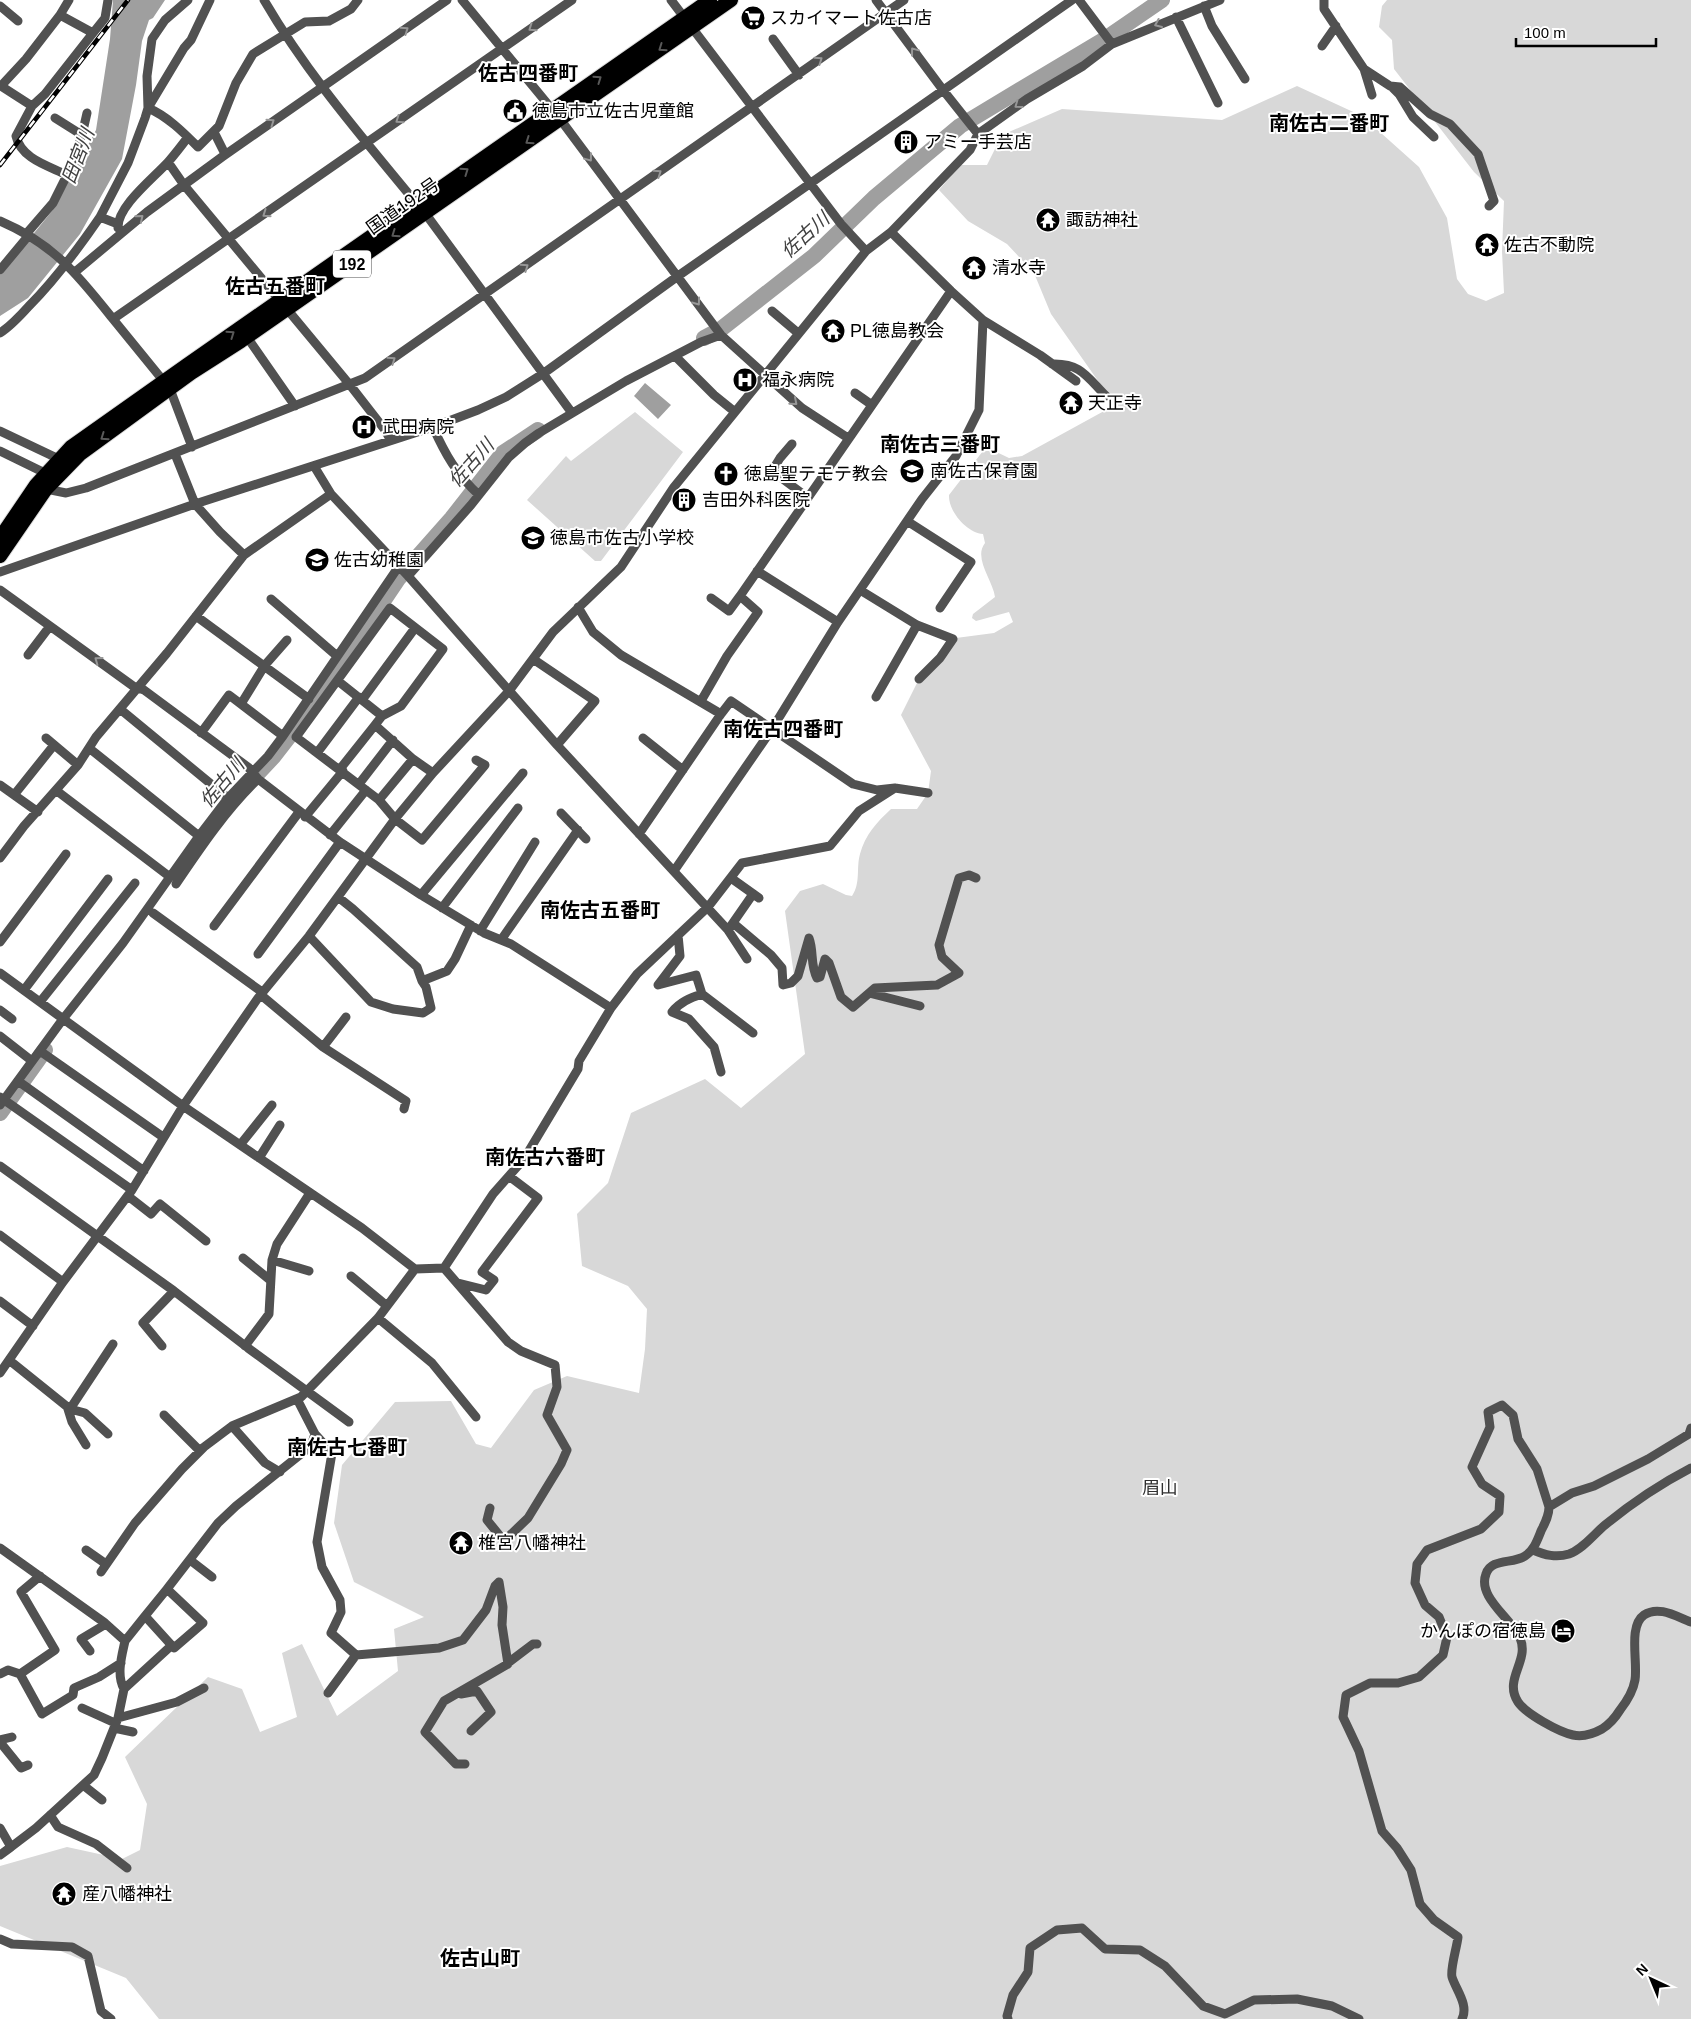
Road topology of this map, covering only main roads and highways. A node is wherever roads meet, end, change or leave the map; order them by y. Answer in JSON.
{"nodes":[{"id":1,"x":710,"y":0,"type":"edge"},
{"id":2,"x":731,"y":0,"type":"edge"},
{"id":3,"x":689,"y":22,"type":"junction"},
{"id":4,"x":283,"y":304,"type":"junction"},
{"id":5,"x":167,"y":385,"type":"junction"},
{"id":6,"x":0,"y":538,"type":"edge"},
{"id":7,"x":0,"y":556,"type":"edge"}],
"edges":[{"from":1,"to":3,"type":"highway","name":"国道192号","number":"192"},
{"from":2,"to":3,"type":"highway","name":"国道192号","number":"192"},
{"from":3,"to":4,"type":"highway","name":"国道192号","number":"192"},
{"from":5,"to":4,"type":"highway","name":"国道192号","number":"192","one_way":true},
{"from":4,"to":5,"type":"highway","name":"国道192号","number":"192"},
{"from":5,"to":6,"type":"highway","name":"国道192号","number":"192"},
{"from":5,"to":7,"type":"highway","name":"国道192号","number":"192","one_way":true}]}
